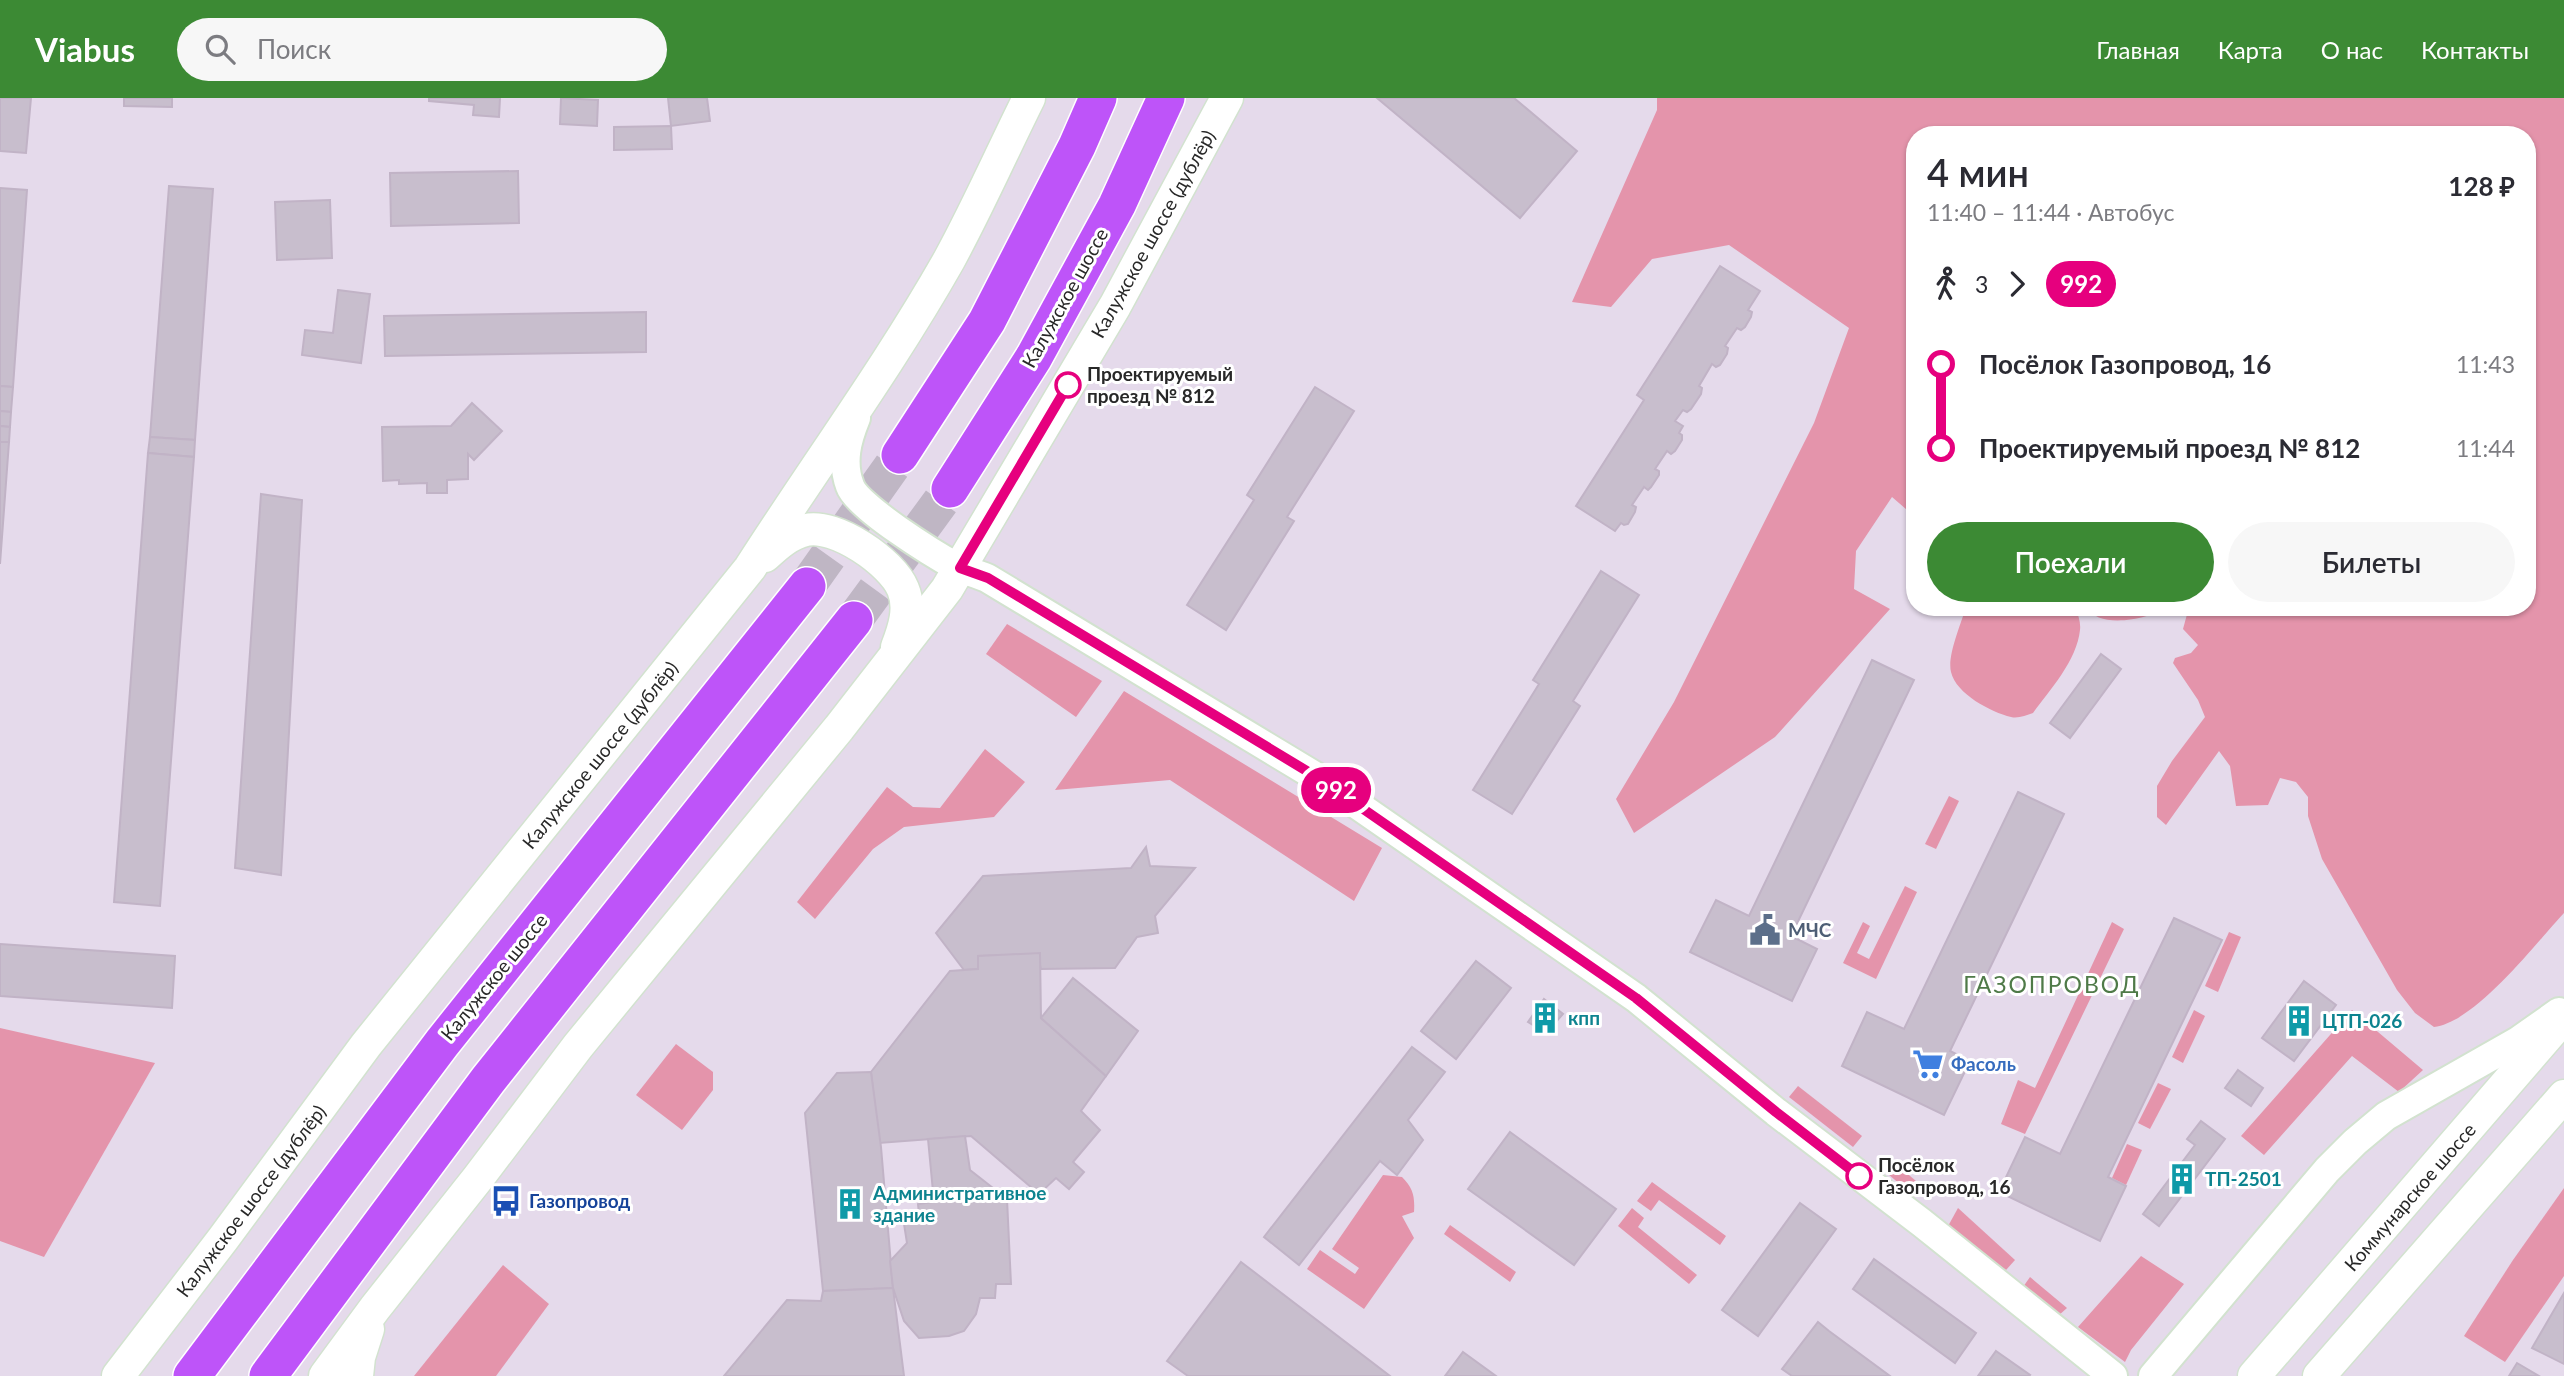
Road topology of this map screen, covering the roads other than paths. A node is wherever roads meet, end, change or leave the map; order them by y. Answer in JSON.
{"nodes":[{"id":1,"x":1029,"y":98,"type":"edge"},
{"id":2,"x":1098,"y":98,"type":"edge"},
{"id":3,"x":1166,"y":98,"type":"edge"},
{"id":4,"x":1227,"y":98,"type":"edge"},
{"id":5,"x":864,"y":395,"type":"junction"},
{"id":6,"x":900,"y":455,"type":"tunnel mouth"},
{"id":7,"x":950,"y":489,"type":"tunnel mouth"},
{"id":8,"x":750,"y":568,"type":"junction"},
{"id":9,"x":960,"y":568,"type":"junction"},
{"id":10,"x":807,"y":586,"type":"tunnel mouth"},
{"id":11,"x":854,"y":620,"type":"tunnel mouth"},
{"id":12,"x":892,"y":659,"type":"junction"},
{"id":13,"x":2564,"y":1009,"type":"edge"},
{"id":14,"x":2564,"y":1017,"type":"edge"},
{"id":15,"x":2564,"y":1096,"type":"edge"},
{"id":16,"x":375,"y":1308,"type":"junction"},
{"id":17,"x":118,"y":1376,"type":"edge"},
{"id":18,"x":192,"y":1376,"type":"edge"},
{"id":19,"x":268,"y":1376,"type":"edge"},
{"id":20,"x":325,"y":1376,"type":"edge"},
{"id":21,"x":357,"y":1376,"type":"edge"},
{"id":22,"x":2113,"y":1376,"type":"edge"},
{"id":23,"x":2153,"y":1376,"type":"edge"},
{"id":24,"x":2254,"y":1376,"type":"edge"},
{"id":25,"x":2319,"y":1376,"type":"edge"}],
"edges":[{"from":1,"to":5,"type":"main road","name":"Калужское шоссе (дублёр)"},
{"from":2,"to":6,"type":"highway"},
{"from":3,"to":7,"type":"highway","name":"Калужское шоссе"},
{"from":4,"to":9,"type":"main road","name":"Калужское шоссе (дублёр)"},
{"from":5,"to":8,"type":"main road","name":"Калужское шоссе (дублёр)"},
{"from":5,"to":9,"type":"street"},
{"from":8,"to":12,"type":"main road"},
{"from":8,"to":17,"type":"main road","name":"Калужское шоссе (дублёр)"},
{"from":9,"to":12,"type":"main road","name":"Калужское шоссе (дублёр)"},
{"from":9,"to":22,"type":"street"},
{"from":10,"to":18,"type":"highway","name":"Калужское шоссе"},
{"from":11,"to":19,"type":"highway"},
{"from":12,"to":16,"type":"main road","name":"Калужское шоссе (дублёр)"},
{"from":13,"to":23,"type":"street"},
{"from":14,"to":24,"type":"main road","name":"Коммунарское шоссе"},
{"from":15,"to":25,"type":"main road"},
{"from":16,"to":20,"type":"main road","name":"Калужское шоссе (дублёр)"},
{"from":16,"to":21,"type":"main road"}]}
